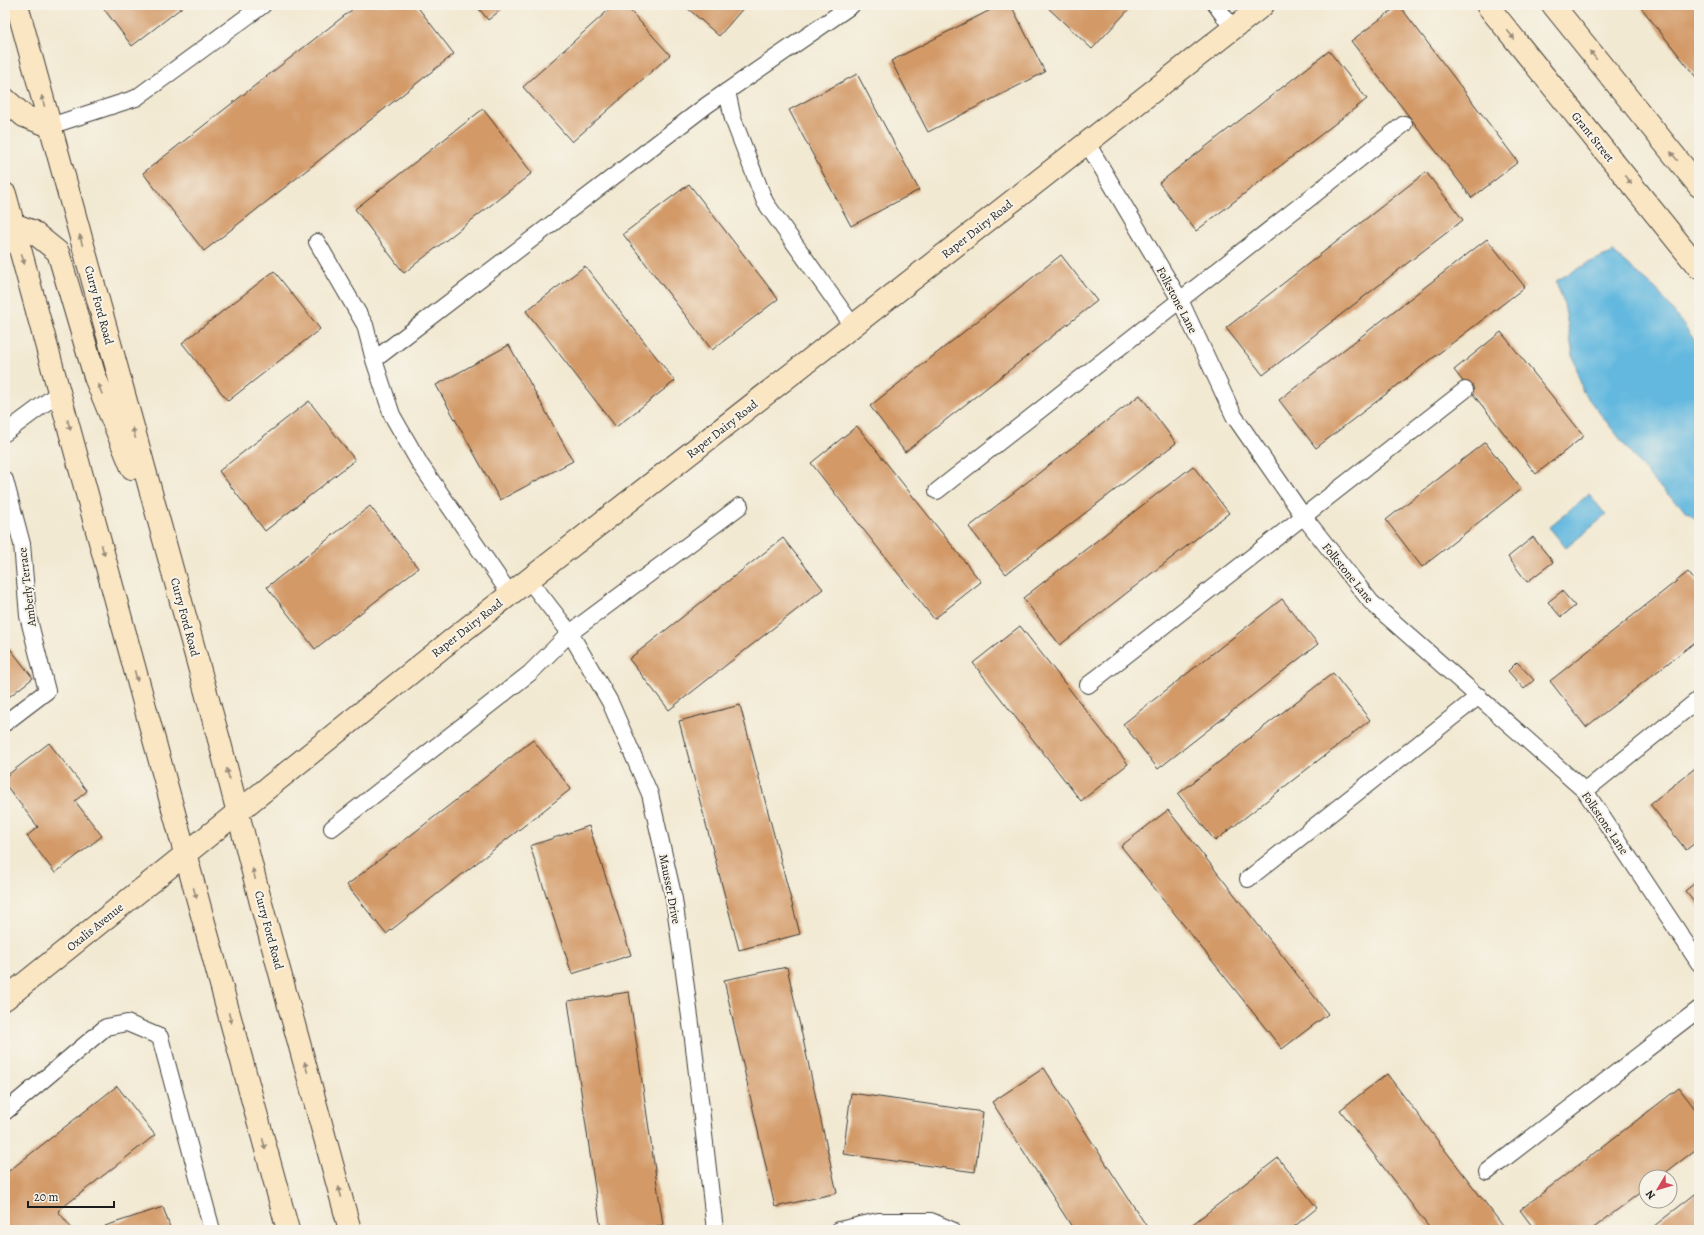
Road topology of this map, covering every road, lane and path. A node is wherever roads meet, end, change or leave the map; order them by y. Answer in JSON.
{"nodes":[{"id":1,"x":17,"y":5,"type":"edge"},
{"id":2,"x":263,"y":5,"type":"edge"},
{"id":3,"x":852,"y":5,"type":"edge"},
{"id":4,"x":1216,"y":5,"type":"edge"},
{"id":5,"x":1262,"y":5,"type":"edge"},
{"id":6,"x":1487,"y":5,"type":"edge"},
{"id":7,"x":1553,"y":5,"type":"edge"},
{"id":8,"x":1233,"y":29,"type":"junction"},
{"id":9,"x":727,"y":91,"type":"junction"},
{"id":10,"x":5,"y":99,"type":"edge"},
{"id":11,"x":1404,"y":124,"type":"dead end"},
{"id":12,"x":50,"y":126,"type":"junction"},
{"id":13,"x":1087,"y":143,"type":"junction"},
{"id":14,"x":1699,"y":186,"type":"edge"},
{"id":15,"x":5,"y":194,"type":"edge"},
{"id":16,"x":9,"y":226,"type":"edge"},
{"id":17,"x":316,"y":242,"type":"dead end"},
{"id":18,"x":1699,"y":268,"type":"edge"},
{"id":19,"x":1180,"y":300,"type":"junction"},
{"id":20,"x":853,"y":326,"type":"junction"},
{"id":21,"x":374,"y":360,"type":"junction"},
{"id":22,"x":1465,"y":390,"type":"dead end"},
{"id":23,"x":60,"y":392,"type":"junction"},
{"id":24,"x":5,"y":433,"type":"edge"},
{"id":25,"x":5,"y":480,"type":"edge"},
{"id":26,"x":938,"y":491,"type":"dead end"},
{"id":27,"x":740,"y":506,"type":"dead end"},
{"id":28,"x":1304,"y":517,"type":"junction"},
{"id":29,"x":172,"y":568,"type":"junction"},
{"id":30,"x":529,"y":580,"type":"junction"},
{"id":31,"x":510,"y":594,"type":"junction"},
{"id":32,"x":570,"y":633,"type":"junction"},
{"id":33,"x":1088,"y":685,"type":"dead end"},
{"id":34,"x":1479,"y":696,"type":"junction"},
{"id":35,"x":1699,"y":699,"type":"edge"},
{"id":36,"x":5,"y":723,"type":"edge"},
{"id":37,"x":1585,"y":791,"type":"junction"},
{"id":38,"x":239,"y":812,"type":"junction"},
{"id":39,"x":332,"y":828,"type":"dead end"},
{"id":40,"x":185,"y":855,"type":"junction"},
{"id":41,"x":1248,"y":879,"type":"dead end"},
{"id":42,"x":1699,"y":963,"type":"edge"},
{"id":43,"x":5,"y":999,"type":"edge"},
{"id":44,"x":1699,"y":1009,"type":"edge"},
{"id":45,"x":5,"y":1112,"type":"edge"},
{"id":46,"x":1487,"y":1172,"type":"dead end"},
{"id":47,"x":212,"y":1230,"type":"edge"},
{"id":48,"x":288,"y":1230,"type":"edge"},
{"id":49,"x":350,"y":1230,"type":"edge"},
{"id":50,"x":715,"y":1230,"type":"edge"},
{"id":51,"x":839,"y":1230,"type":"edge"},
{"id":52,"x":952,"y":1230,"type":"edge"}],
"edges":[{"from":12,"to":1,"type":"main road","name":"Curry Ford Road","one_way":true},
{"from":2,"to":12,"type":"lane"},
{"from":3,"to":9,"type":"lane"},
{"from":4,"to":8,"type":"lane"},
{"from":5,"to":8,"type":"main road","name":"Raper Dairy Road"},
{"from":6,"to":18,"type":"main road","name":"Grant Street","one_way":true},
{"from":14,"to":7,"type":"main road","one_way":true},
{"from":8,"to":13,"type":"main road","name":"Raper Dairy Road"},
{"from":9,"to":20,"type":"lane"},
{"from":9,"to":21,"type":"lane"},
{"from":10,"to":12,"type":"main road"},
{"from":11,"to":19,"type":"lane"},
{"from":29,"to":12,"type":"main road","name":"Curry Ford Road","one_way":true},
{"from":13,"to":19,"type":"lane","name":"Folkstone Lane"},
{"from":13,"to":20,"type":"main road","name":"Raper Dairy Road"},
{"from":15,"to":16,"type":"main road"},
{"from":16,"to":23,"type":"main road","one_way":true},
{"from":29,"to":16,"type":"main road","one_way":true},
{"from":17,"to":21,"type":"lane"},
{"from":19,"to":26,"type":"lane"},
{"from":19,"to":28,"type":"lane","name":"Folkstone Lane"},
{"from":20,"to":30,"type":"main road","name":"Raper Dairy Road"},
{"from":21,"to":31,"type":"lane"},
{"from":22,"to":28,"type":"lane"},
{"from":23,"to":24,"type":"lane"},
{"from":23,"to":40,"type":"main road","one_way":true},
{"from":25,"to":36,"type":"lane","name":"Amberly Terrace"},
{"from":27,"to":32,"type":"lane"},
{"from":28,"to":33,"type":"lane"},
{"from":28,"to":34,"type":"lane","name":"Folkstone Lane"},
{"from":38,"to":29,"type":"main road","name":"Curry Ford Road","one_way":true},
{"from":30,"to":31,"type":"main road","name":"Raper Dairy Road"},
{"from":30,"to":32,"type":"lane","name":"Mausser Drive"},
{"from":31,"to":38,"type":"main road","name":"Raper Dairy Road"},
{"from":32,"to":39,"type":"lane"},
{"from":32,"to":50,"type":"lane","name":"Mausser Drive"},
{"from":34,"to":37,"type":"lane","name":"Folkstone Lane"},
{"from":34,"to":41,"type":"lane"},
{"from":35,"to":37,"type":"lane"},
{"from":37,"to":42,"type":"lane","name":"Folkstone Lane"},
{"from":38,"to":40,"type":"main road","name":"Raper Dairy Road"},
{"from":49,"to":38,"type":"main road","name":"Curry Ford Road","one_way":true},
{"from":40,"to":43,"type":"main road","name":"Oxalis Avenue"},
{"from":40,"to":48,"type":"main road","one_way":true},
{"from":44,"to":46,"type":"lane"},
{"from":45,"to":47,"type":"lane"},
{"from":51,"to":52,"type":"lane"}]}
